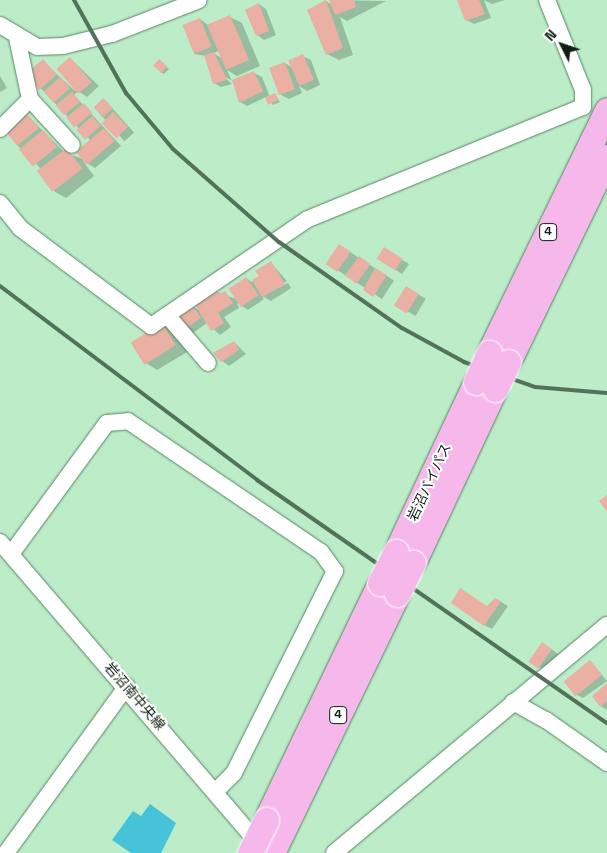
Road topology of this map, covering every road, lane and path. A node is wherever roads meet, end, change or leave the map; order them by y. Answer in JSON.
{"nodes":[{"id":1,"x":199,"y":0,"type":"edge"},
{"id":2,"x":547,"y":0,"type":"edge"},
{"id":3,"x":0,"y":26,"type":"edge"},
{"id":4,"x":16,"y":38,"type":"junction"},
{"id":5,"x":30,"y":99,"type":"junction"},
{"id":6,"x":607,"y":110,"type":"edge"},
{"id":7,"x":0,"y":129,"type":"edge"},
{"id":8,"x":72,"y":145,"type":"dead end"},
{"id":9,"x":607,"y":157,"type":"edge"},
{"id":10,"x":0,"y":203,"type":"edge"},
{"id":11,"x":167,"y":315,"type":"junction"},
{"id":12,"x":499,"y":357,"type":"junction"},
{"id":13,"x":208,"y":363,"type":"dead end"},
{"id":14,"x":5,"y":548,"type":"edge"},
{"id":15,"x":606,"y":628,"type":"edge"},
{"id":16,"x":127,"y":686,"type":"junction"},
{"id":17,"x":513,"y":702,"type":"junction"},
{"id":18,"x":607,"y":763,"type":"edge"},
{"id":19,"x":216,"y":791,"type":"junction"},
{"id":20,"x":271,"y":841,"type":"edge"},
{"id":21,"x":6,"y":853,"type":"edge"},
{"id":22,"x":250,"y":853,"type":"edge"},
{"id":23,"x":334,"y":853,"type":"edge"}],
"edges":[{"from":1,"to":4,"type":"street"},
{"from":2,"to":11,"type":"street"},
{"from":3,"to":4,"type":"street"},
{"from":4,"to":5,"type":"street"},
{"from":5,"to":7,"type":"street"},
{"from":5,"to":8,"type":"street"},
{"from":6,"to":12,"type":"highway","name":"岩沼バイパス","number":"4"},
{"from":9,"to":12,"type":"highway","name":"岩沼バイパス","number":"4"},
{"from":10,"to":11,"type":"street"},
{"from":11,"to":13,"type":"street"},
{"from":12,"to":20,"type":"highway","name":"岩沼バイパス","number":"4","bridge":true},
{"from":14,"to":16,"type":"street","name":"岩沼南中央線"},
{"from":14,"to":19,"type":"street"},
{"from":15,"to":17,"type":"street"},
{"from":16,"to":19,"type":"street","name":"岩沼南中央線"},
{"from":16,"to":21,"type":"street"},
{"from":17,"to":18,"type":"street"},
{"from":17,"to":23,"type":"street"},
{"from":19,"to":20,"type":"street","name":"岩沼南中央線"},
{"from":20,"to":22,"type":"highway","name":"岩沼バイパス","number":"4","bridge":true}]}
